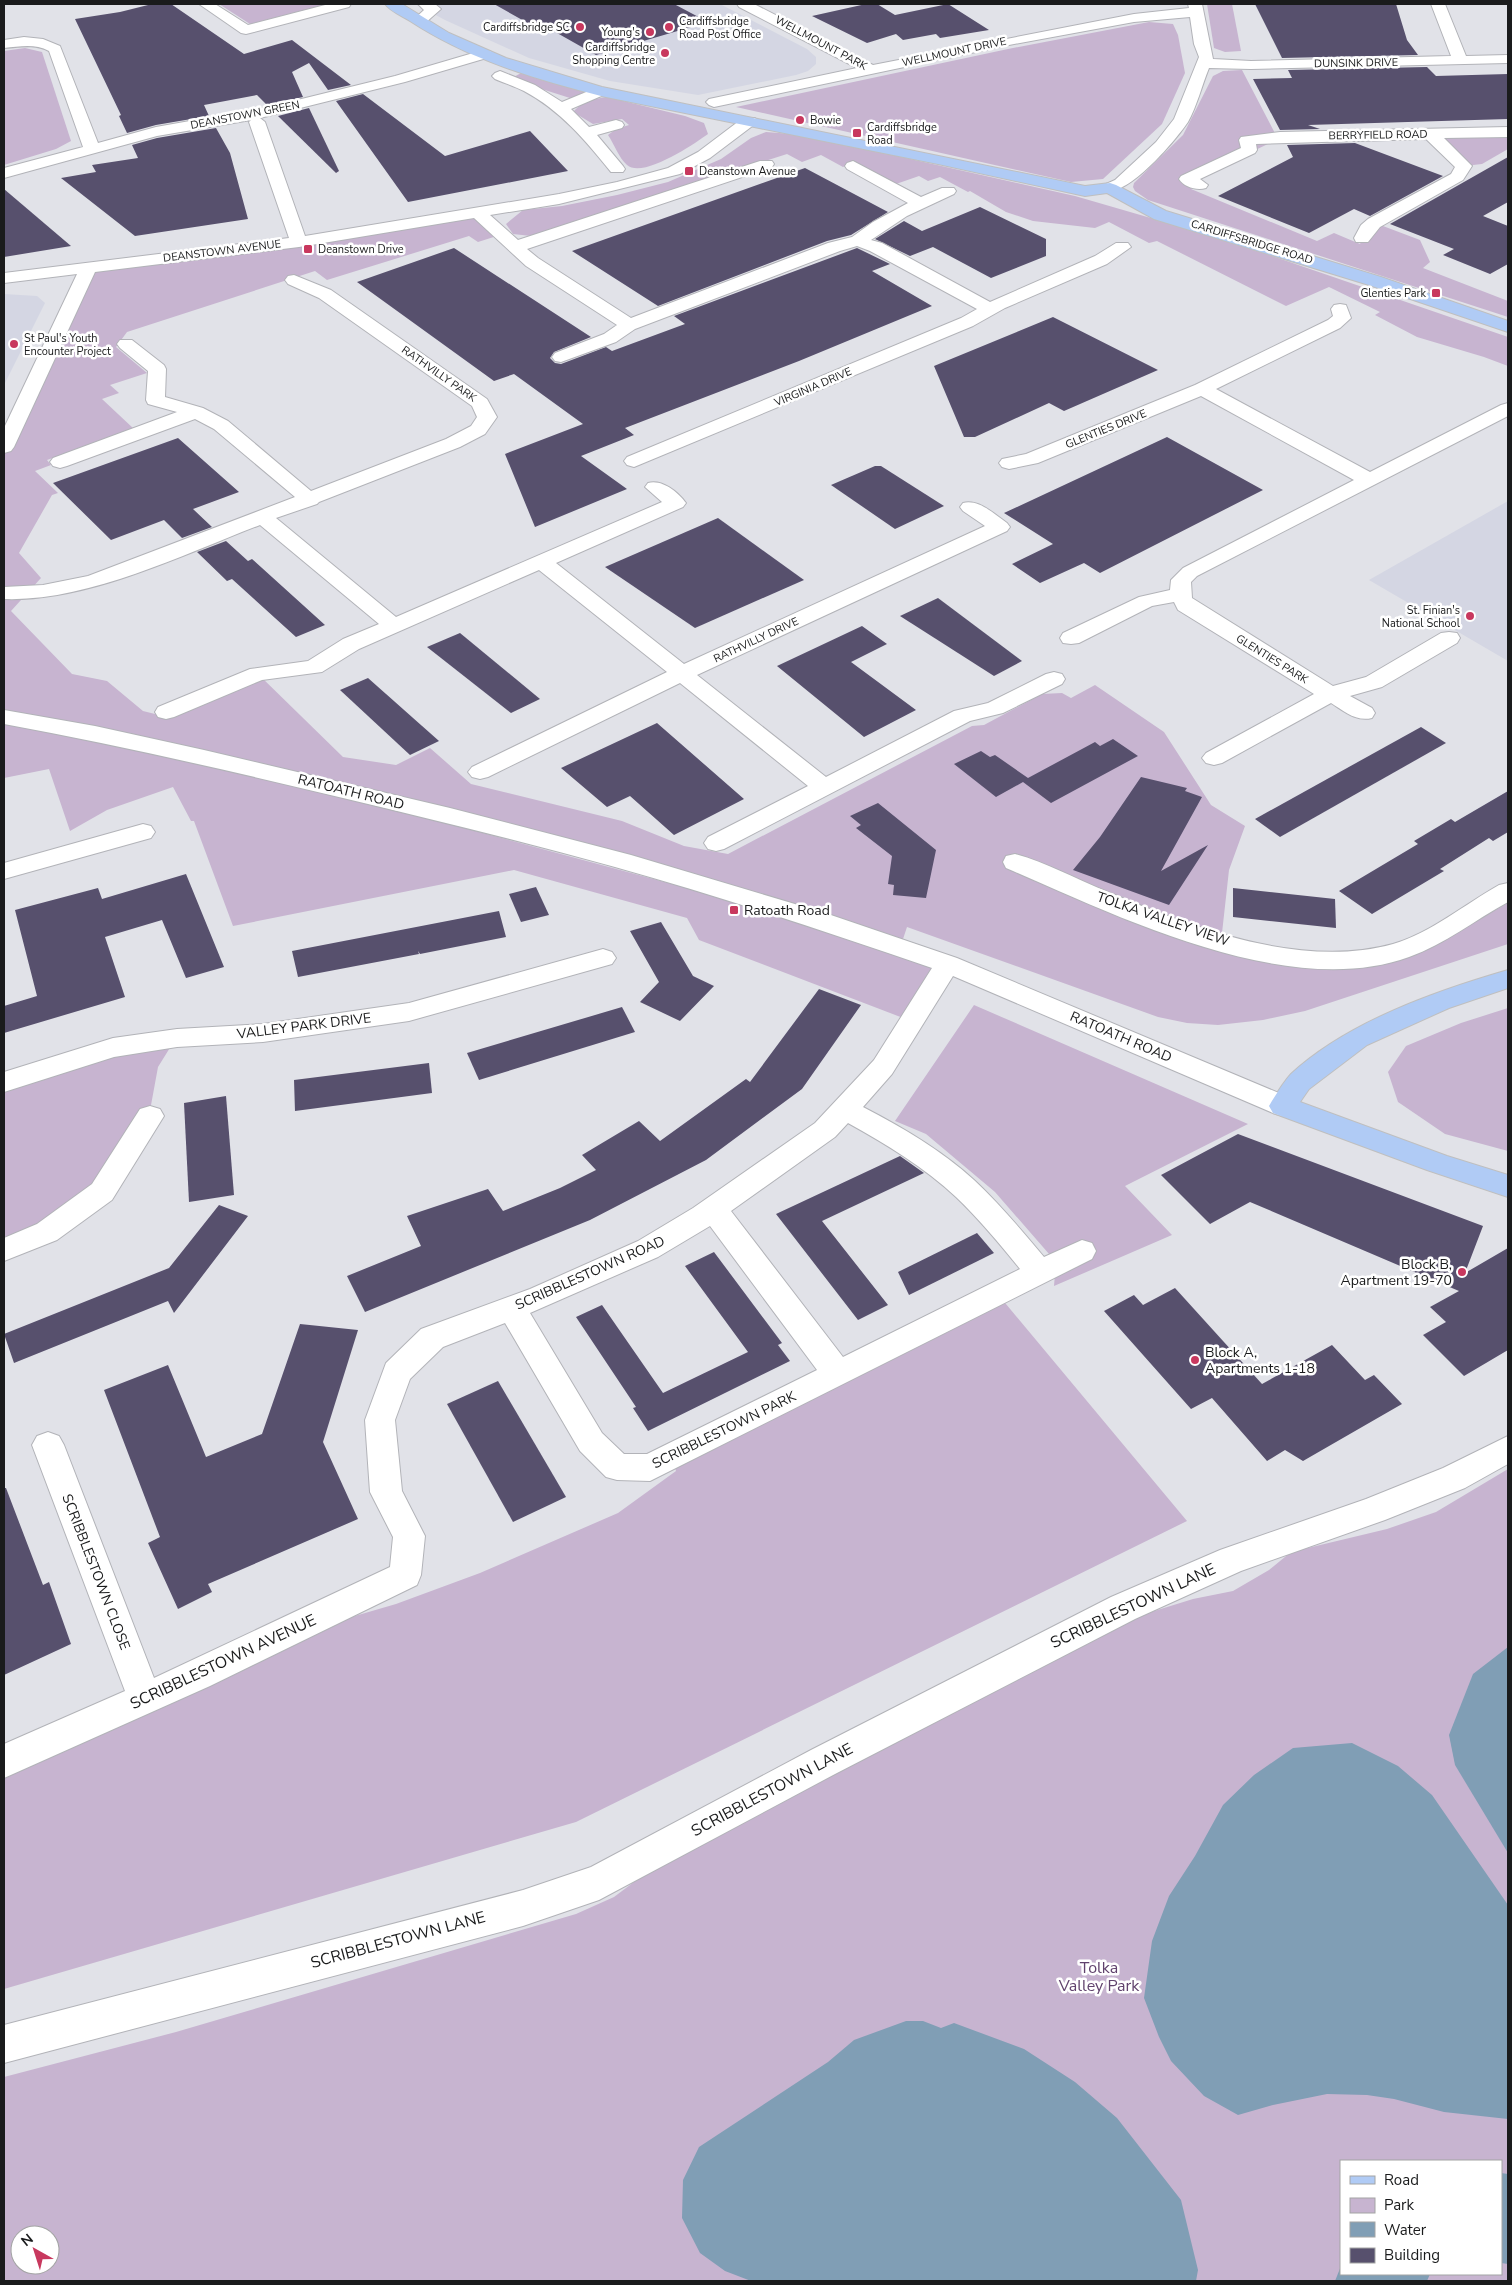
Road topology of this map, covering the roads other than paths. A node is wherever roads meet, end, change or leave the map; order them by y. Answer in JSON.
{"nodes":[{"id":1,"x":206,"y":4,"type":"edge"},
{"id":2,"x":344,"y":4,"type":"edge"},
{"id":3,"x":392,"y":4,"type":"edge"},
{"id":4,"x":425,"y":4,"type":"edge"},
{"id":5,"x":1438,"y":4,"type":"edge"},
{"id":6,"x":751,"y":5,"type":"edge"},
{"id":7,"x":1195,"y":8,"type":"edge"},
{"id":8,"x":418,"y":21,"type":"junction"},
{"id":9,"x":4,"y":44,"type":"edge"},
{"id":10,"x":485,"y":54,"type":"junction"},
{"id":11,"x":1508,"y":59,"type":"edge"},
{"id":12,"x":1460,"y":60,"type":"junction"},
{"id":13,"x":1204,"y":63,"type":"junction"},
{"id":14,"x":872,"y":70,"type":"junction"},
{"id":15,"x":500,"y":76,"type":"dead end"},
{"id":16,"x":601,"y":91,"type":"junction"},
{"id":17,"x":714,"y":102,"type":"dead end"},
{"id":18,"x":558,"y":108,"type":"junction"},
{"id":19,"x":749,"y":121,"type":"junction"},
{"id":20,"x":257,"y":122,"type":"dead end"},
{"id":21,"x":616,"y":125,"type":"dead end"},
{"id":22,"x":588,"y":132,"type":"junction"},
{"id":23,"x":1508,"y":132,"type":"edge"},
{"id":24,"x":1430,"y":134,"type":"junction"},
{"id":25,"x":92,"y":149,"type":"junction"},
{"id":26,"x":766,"y":164,"type":"dead end"},
{"id":27,"x":853,"y":166,"type":"dead end"},
{"id":28,"x":618,"y":169,"type":"dead end"},
{"id":29,"x":4,"y":173,"type":"edge"},
{"id":30,"x":1200,"y":185,"type":"dead end"},
{"id":31,"x":1110,"y":188,"type":"junction"},
{"id":32,"x":948,"y":191,"type":"dead end"},
{"id":33,"x":920,"y":203,"type":"junction"},
{"id":34,"x":478,"y":214,"type":"junction"},
{"id":35,"x":1362,"y":238,"type":"dead end"},
{"id":36,"x":858,"y":241,"type":"junction"},
{"id":37,"x":299,"y":242,"type":"junction"},
{"id":38,"x":516,"y":247,"type":"junction"},
{"id":39,"x":1122,"y":247,"type":"dead end"},
{"id":40,"x":87,"y":268,"type":"junction"},
{"id":41,"x":4,"y":278,"type":"edge"},
{"id":42,"x":294,"y":280,"type":"dead end"},
{"id":43,"x":991,"y":309,"type":"junction"},
{"id":44,"x":1340,"y":309,"type":"dead end"},
{"id":45,"x":629,"y":325,"type":"junction"},
{"id":46,"x":1508,"y":327,"type":"edge"},
{"id":47,"x":126,"y":344,"type":"dead end"},
{"id":48,"x":561,"y":357,"type":"dead end"},
{"id":49,"x":1202,"y":389,"type":"junction"},
{"id":50,"x":1508,"y":409,"type":"edge"},
{"id":51,"x":196,"y":412,"type":"junction"},
{"id":52,"x":4,"y":447,"type":"edge"},
{"id":53,"x":634,"y":461,"type":"dead end"},
{"id":54,"x":60,"y":462,"type":"dead end"},
{"id":55,"x":1009,"y":463,"type":"dead end"},
{"id":56,"x":1369,"y":480,"type":"junction"},
{"id":57,"x":655,"y":487,"type":"dead end"},
{"id":58,"x":310,"y":500,"type":"junction"},
{"id":59,"x":970,"y":507,"type":"dead end"},
{"id":60,"x":264,"y":518,"type":"junction"},
{"id":61,"x":542,"y":562,"type":"junction"},
{"id":62,"x":4,"y":593,"type":"edge"},
{"id":63,"x":1180,"y":595,"type":"junction"},
{"id":64,"x":394,"y":626,"type":"junction"},
{"id":65,"x":1071,"y":638,"type":"dead end"},
{"id":66,"x":1450,"y":638,"type":"dead end"},
{"id":67,"x":681,"y":674,"type":"junction"},
{"id":68,"x":1054,"y":679,"type":"dead end"},
{"id":69,"x":1330,"y":694,"type":"junction"},
{"id":70,"x":166,"y":712,"type":"dead end"},
{"id":71,"x":1364,"y":713,"type":"dead end"},
{"id":72,"x":4,"y":717,"type":"edge"},
{"id":73,"x":1214,"y":758,"type":"dead end"},
{"id":74,"x":480,"y":772,"type":"dead end"},
{"id":75,"x":824,"y":787,"type":"junction"},
{"id":76,"x":144,"y":832,"type":"dead end"},
{"id":77,"x":716,"y":844,"type":"dead end"},
{"id":78,"x":1015,"y":862,"type":"dead end"},
{"id":79,"x":4,"y":871,"type":"edge"},
{"id":80,"x":1508,"y":891,"type":"edge"},
{"id":81,"x":603,"y":958,"type":"dead end"},
{"id":82,"x":948,"y":964,"type":"junction"},
{"id":83,"x":1508,"y":979,"type":"edge"},
{"id":84,"x":4,"y":1082,"type":"edge"},
{"id":85,"x":1283,"y":1106,"type":"junction"},
{"id":86,"x":844,"y":1109,"type":"junction"},
{"id":87,"x":150,"y":1116,"type":"dead end"},
{"id":88,"x":1508,"y":1186,"type":"edge"},
{"id":89,"x":713,"y":1209,"type":"junction"},
{"id":90,"x":4,"y":1250,"type":"edge"},
{"id":91,"x":1082,"y":1251,"type":"dead end"},
{"id":92,"x":1040,"y":1272,"type":"junction"},
{"id":93,"x":512,"y":1308,"type":"junction"},
{"id":94,"x":838,"y":1374,"type":"junction"},
{"id":95,"x":48,"y":1445,"type":"dead end"},
{"id":96,"x":1508,"y":1449,"type":"edge"},
{"id":97,"x":409,"y":1536,"type":"joint"},
{"id":98,"x":145,"y":1698,"type":"junction"},
{"id":99,"x":4,"y":1761,"type":"edge"},
{"id":100,"x":4,"y":2044,"type":"edge"}],
"edges":[{"from":1,"to":2,"type":"street"},
{"from":3,"to":8,"type":"main road"},
{"from":4,"to":8,"type":"street"},
{"from":5,"to":12,"type":"street"},
{"from":6,"to":14,"type":"street","name":"WELLMOUNT PARK"},
{"from":7,"to":13,"type":"street"},
{"from":7,"to":14,"type":"street","name":"WELLMOUNT DRIVE"},
{"from":8,"to":10,"type":"main road"},
{"from":9,"to":25,"type":"street"},
{"from":10,"to":16,"type":"main road"},
{"from":10,"to":25,"type":"street","name":"DEANSTOWN GREEN"},
{"from":11,"to":12,"type":"street","name":"DUNSINK DRIVE"},
{"from":12,"to":13,"type":"street","name":"DUNSINK DRIVE"},
{"from":13,"to":31,"type":"street"},
{"from":14,"to":17,"type":"street","name":"WELLMOUNT DRIVE"},
{"from":15,"to":18,"type":"street"},
{"from":16,"to":18,"type":"street"},
{"from":16,"to":19,"type":"main road"},
{"from":18,"to":22,"type":"street"},
{"from":19,"to":31,"type":"main road"},
{"from":19,"to":34,"type":"street","name":"DEANSTOWN AVENUE"},
{"from":20,"to":37,"type":"street"},
{"from":21,"to":22,"type":"street"},
{"from":22,"to":28,"type":"street"},
{"from":23,"to":24,"type":"street","name":"BERRYFIELD ROAD"},
{"from":24,"to":30,"type":"street","name":"BERRYFIELD ROAD"},
{"from":24,"to":35,"type":"street"},
{"from":25,"to":29,"type":"street","name":"DEANSTOWN GREEN"},
{"from":26,"to":38,"type":"street"},
{"from":27,"to":33,"type":"street"},
{"from":31,"to":46,"type":"main road","name":"CARDIFFSBRIDGE ROAD"},
{"from":32,"to":33,"type":"street"},
{"from":33,"to":36,"type":"street"},
{"from":34,"to":37,"type":"street","name":"DEANSTOWN AVENUE"},
{"from":34,"to":38,"type":"street"},
{"from":36,"to":43,"type":"street"},
{"from":36,"to":45,"type":"street"},
{"from":37,"to":40,"type":"street","name":"DEANSTOWN AVENUE"},
{"from":38,"to":45,"type":"street"},
{"from":39,"to":43,"type":"street","name":"VIRGINIA DRIVE"},
{"from":40,"to":41,"type":"street","name":"DEANSTOWN AVENUE"},
{"from":40,"to":52,"type":"street"},
{"from":42,"to":58,"type":"street","name":"RATHVILLY PARK"},
{"from":43,"to":53,"type":"street","name":"VIRGINIA DRIVE"},
{"from":44,"to":49,"type":"street","name":"GLENTIES DRIVE"},
{"from":45,"to":48,"type":"street"},
{"from":47,"to":51,"type":"street"},
{"from":49,"to":55,"type":"street","name":"GLENTIES DRIVE"},
{"from":49,"to":56,"type":"street"},
{"from":50,"to":56,"type":"street"},
{"from":51,"to":54,"type":"street"},
{"from":51,"to":58,"type":"street"},
{"from":56,"to":63,"type":"street"},
{"from":57,"to":61,"type":"street"},
{"from":58,"to":60,"type":"street","name":"RATHVILLY PARK"},
{"from":59,"to":67,"type":"street","name":"RATHVILLY DRIVE"},
{"from":60,"to":62,"type":"street","name":"RATHVILLY PARK"},
{"from":60,"to":64,"type":"street"},
{"from":61,"to":64,"type":"street"},
{"from":61,"to":67,"type":"street"},
{"from":63,"to":65,"type":"street"},
{"from":63,"to":69,"type":"street","name":"GLENTIES PARK"},
{"from":64,"to":70,"type":"street"},
{"from":66,"to":69,"type":"street"},
{"from":67,"to":74,"type":"street","name":"RATHVILLY DRIVE"},
{"from":67,"to":75,"type":"street"},
{"from":68,"to":75,"type":"street"},
{"from":69,"to":71,"type":"street","name":"GLENTIES PARK"},
{"from":69,"to":73,"type":"street"},
{"from":72,"to":82,"type":"street","name":"RATOATH ROAD"},
{"from":75,"to":77,"type":"street"},
{"from":76,"to":79,"type":"street"},
{"from":78,"to":80,"type":"street","name":"TOLKA VALLEY VIEW"},
{"from":81,"to":84,"type":"street","name":"VALLEY PARK DRIVE"},
{"from":82,"to":85,"type":"street","name":"RATOATH ROAD"},
{"from":82,"to":86,"type":"street","name":"SCRIBBLESTOWN ROAD"},
{"from":83,"to":85,"type":"main road"},
{"from":85,"to":88,"type":"main road","name":"RATOATH ROAD"},
{"from":86,"to":89,"type":"street","name":"SCRIBBLESTOWN ROAD"},
{"from":86,"to":92,"type":"street"},
{"from":87,"to":90,"type":"street"},
{"from":89,"to":93,"type":"street","name":"SCRIBBLESTOWN ROAD"},
{"from":89,"to":94,"type":"street"},
{"from":91,"to":92,"type":"street","name":"SCRIBBLESTOWN PARK"},
{"from":92,"to":94,"type":"street","name":"SCRIBBLESTOWN PARK"},
{"from":93,"to":94,"type":"street","name":"SCRIBBLESTOWN PARK"},
{"from":93,"to":97,"type":"street","name":"SCRIBBLESTOWN ROAD"},
{"from":95,"to":98,"type":"street","name":"SCRIBBLESTOWN CLOSE"},
{"from":96,"to":100,"type":"street","name":"SCRIBBLESTOWN LANE"},
{"from":97,"to":98,"type":"street","name":"SCRIBBLESTOWN AVENUE"},
{"from":98,"to":99,"type":"street","name":"SCRIBBLESTOWN AVENUE"}]}
